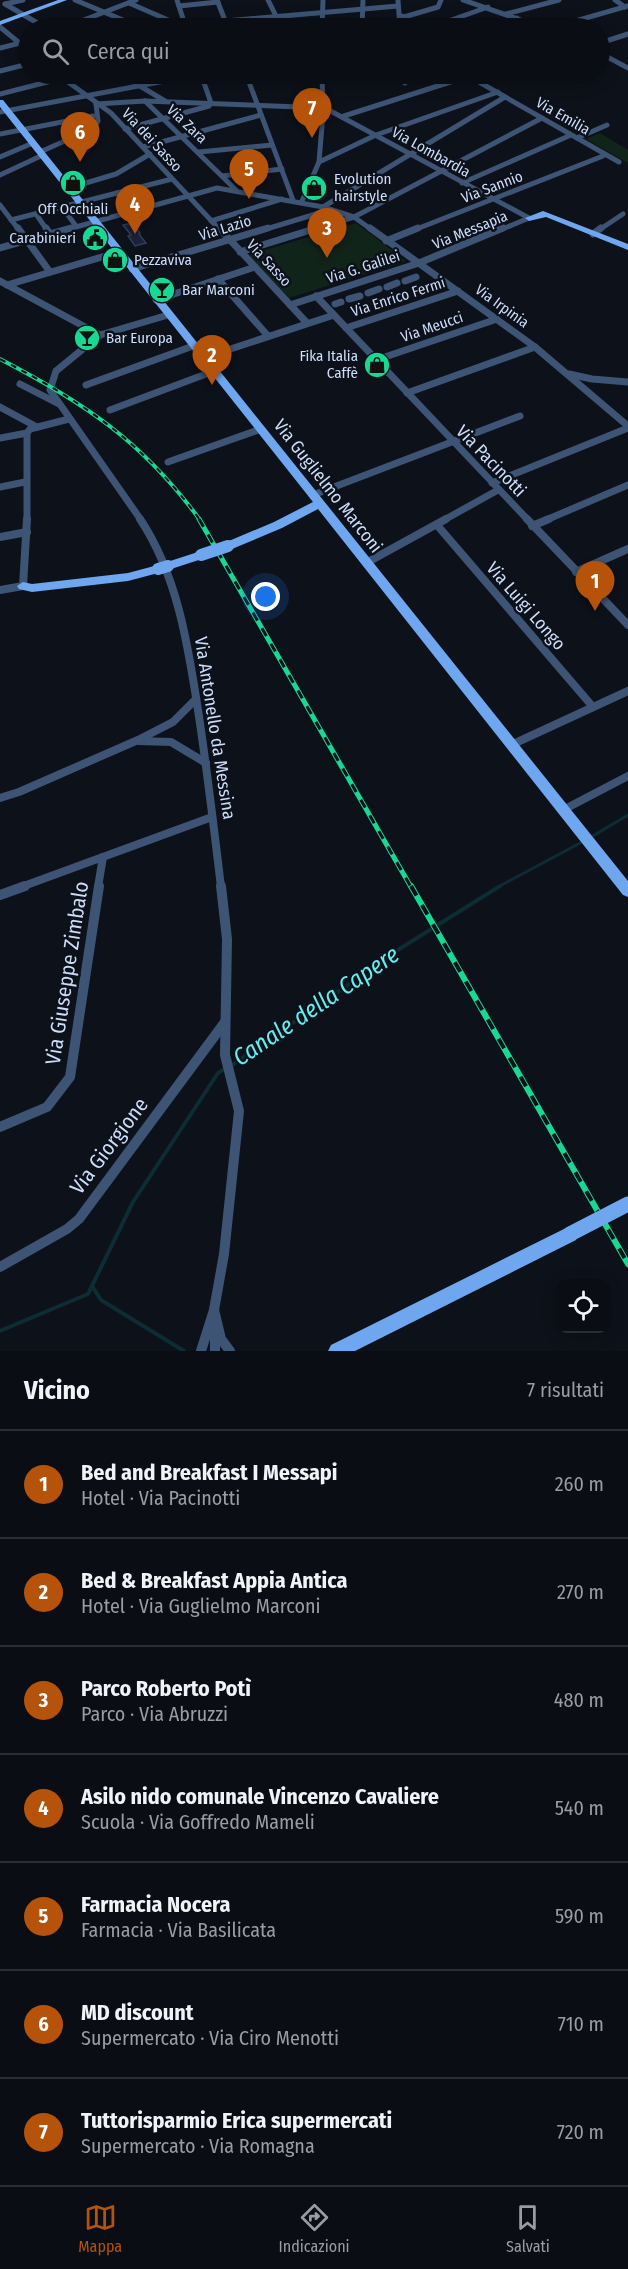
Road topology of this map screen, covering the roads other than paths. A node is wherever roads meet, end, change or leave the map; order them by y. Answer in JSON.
{"nodes":[{"id":1,"x":23,"y":0,"type":"edge"},
{"id":2,"x":64,"y":0,"type":"edge"},
{"id":3,"x":75,"y":0,"type":"edge"},
{"id":4,"x":136,"y":0,"type":"edge"},
{"id":5,"x":177,"y":0,"type":"edge"},
{"id":6,"x":268,"y":0,"type":"edge"},
{"id":7,"x":273,"y":0,"type":"edge"},
{"id":8,"x":323,"y":0,"type":"edge"},
{"id":9,"x":363,"y":0,"type":"edge"},
{"id":10,"x":441,"y":0,"type":"edge"},
{"id":11,"x":463,"y":0,"type":"edge"},
{"id":12,"x":527,"y":0,"type":"edge"},
{"id":13,"x":559,"y":0,"type":"edge"},
{"id":14,"x":615,"y":0,"type":"edge"},
{"id":15,"x":217,"y":1,"type":"edge"},
{"id":16,"x":472,"y":1,"type":"edge"},
{"id":17,"x":129,"y":3,"type":"junction"},
{"id":18,"x":398,"y":3,"type":"edge"},
{"id":19,"x":179,"y":6,"type":"junction"},
{"id":20,"x":627,"y":6,"type":"edge"},
{"id":21,"x":488,"y":7,"type":"junction"},
{"id":22,"x":533,"y":7,"type":"junction"},
{"id":23,"x":362,"y":9,"type":"junction"},
{"id":24,"x":106,"y":13,"type":"junction"},
{"id":25,"x":323,"y":13,"type":"junction"},
{"id":26,"x":506,"y":14,"type":"junction"},
{"id":27,"x":22,"y":15,"type":"junction"},
{"id":28,"x":402,"y":16,"type":"junction"},
{"id":29,"x":276,"y":17,"type":"junction"},
{"id":30,"x":28,"y":18,"type":"edge"},
{"id":31,"x":92,"y":18,"type":"edge"},
{"id":32,"x":118,"y":18,"type":"edge"},
{"id":33,"x":164,"y":18,"type":"edge"},
{"id":34,"x":183,"y":18,"type":"edge"},
{"id":35,"x":224,"y":18,"type":"edge"},
{"id":36,"x":263,"y":18,"type":"edge"},
{"id":37,"x":323,"y":18,"type":"edge"},
{"id":38,"x":362,"y":18,"type":"edge"},
{"id":39,"x":406,"y":18,"type":"edge"},
{"id":40,"x":457,"y":18,"type":"edge"},
{"id":41,"x":517,"y":18,"type":"edge"},
{"id":42,"x":586,"y":18,"type":"edge"},
{"id":43,"x":0,"y":22,"type":"edge"},
{"id":44,"x":0,"y":27,"type":"edge"},
{"id":45,"x":628,"y":34,"type":"edge"},
{"id":46,"x":610,"y":40,"type":"edge"},
{"id":47,"x":18,"y":42,"type":"edge"},
{"id":48,"x":18,"y":44,"type":"edge"},
{"id":49,"x":0,"y":48,"type":"edge"},
{"id":50,"x":610,"y":59,"type":"edge"},
{"id":51,"x":18,"y":66,"type":"edge"},
{"id":52,"x":628,"y":68,"type":"edge"},
{"id":53,"x":0,"y":71,"type":"edge"},
{"id":54,"x":39,"y":84,"type":"edge"},
{"id":55,"x":71,"y":84,"type":"edge"},
{"id":56,"x":138,"y":84,"type":"edge"},
{"id":57,"x":151,"y":84,"type":"edge"},
{"id":58,"x":204,"y":84,"type":"edge"},
{"id":59,"x":250,"y":84,"type":"edge"},
{"id":60,"x":322,"y":84,"type":"edge"},
{"id":61,"x":443,"y":84,"type":"edge"},
{"id":62,"x":484,"y":84,"type":"edge"},
{"id":63,"x":141,"y":86,"type":"junction"},
{"id":64,"x":498,"y":92,"type":"junction"},
{"id":65,"x":0,"y":94,"type":"edge"},
{"id":66,"x":87,"y":96,"type":"junction"},
{"id":67,"x":505,"y":97,"type":"junction"},
{"id":68,"x":146,"y":101,"type":"junction"},
{"id":69,"x":166,"y":101,"type":"junction"},
{"id":70,"x":0,"y":102,"type":"edge"},
{"id":71,"x":211,"y":103,"type":"junction"},
{"id":72,"x":96,"y":104,"type":"junction"},
{"id":73,"x":257,"y":105,"type":"junction"},
{"id":74,"x":322,"y":107,"type":"junction"},
{"id":75,"x":3,"y":112,"type":"edge"},
{"id":76,"x":261,"y":115,"type":"junction"},
{"id":77,"x":93,"y":116,"type":"dead end"},
{"id":78,"x":344,"y":116,"type":"junction"},
{"id":79,"x":542,"y":117,"type":"junction"},
{"id":80,"x":163,"y":118,"type":"junction"},
{"id":81,"x":607,"y":125,"type":"dead end"},
{"id":82,"x":125,"y":129,"type":"junction"},
{"id":83,"x":22,"y":130,"type":"junction"},
{"id":84,"x":0,"y":134,"type":"edge"},
{"id":85,"x":376,"y":135,"type":"junction"},
{"id":86,"x":182,"y":136,"type":"junction"},
{"id":87,"x":574,"y":137,"type":"junction"},
{"id":88,"x":33,"y":143,"type":"junction"},
{"id":89,"x":272,"y":145,"type":"junction"},
{"id":90,"x":143,"y":147,"type":"junction"},
{"id":91,"x":199,"y":152,"type":"junction"},
{"id":92,"x":603,"y":153,"type":"junction"},
{"id":93,"x":42,"y":154,"type":"junction"},
{"id":94,"x":150,"y":154,"type":"junction"},
{"id":95,"x":411,"y":154,"type":"junction"},
{"id":96,"x":0,"y":157,"type":"edge"},
{"id":97,"x":319,"y":162,"type":"junction"},
{"id":98,"x":618,"y":162,"type":"dead end"},
{"id":99,"x":282,"y":169,"type":"junction"},
{"id":100,"x":441,"y":171,"type":"junction"},
{"id":101,"x":0,"y":175,"type":"edge"},
{"id":102,"x":222,"y":176,"type":"junction"},
{"id":103,"x":172,"y":179,"type":"junction"},
{"id":104,"x":462,"y":183,"type":"junction"},
{"id":105,"x":69,"y":188,"type":"junction"},
{"id":106,"x":237,"y":190,"type":"junction"},
{"id":107,"x":117,"y":193,"type":"junction"},
{"id":108,"x":187,"y":195,"type":"junction"},
{"id":109,"x":285,"y":198,"type":"junction"},
{"id":110,"x":293,"y":200,"type":"junction"},
{"id":111,"x":493,"y":200,"type":"junction"},
{"id":112,"x":302,"y":201,"type":"junction"},
{"id":113,"x":80,"y":202,"type":"junction"},
{"id":114,"x":0,"y":205,"type":"edge"},
{"id":115,"x":62,"y":207,"type":"junction"},
{"id":116,"x":324,"y":209,"type":"junction"},
{"id":117,"x":133,"y":211,"type":"junction"},
{"id":118,"x":36,"y":214,"type":"junction"},
{"id":119,"x":623,"y":214,"type":"dead end"},
{"id":120,"x":354,"y":217,"type":"junction"},
{"id":121,"x":529,"y":218,"type":"junction"},
{"id":122,"x":11,"y":220,"type":"junction"},
{"id":123,"x":95,"y":221,"type":"junction"},
{"id":124,"x":211,"y":221,"type":"junction"},
{"id":125,"x":341,"y":221,"type":"junction"},
{"id":126,"x":76,"y":226,"type":"junction"},
{"id":127,"x":50,"y":234,"type":"junction"},
{"id":128,"x":593,"y":234,"type":"junction"},
{"id":129,"x":26,"y":240,"type":"junction"},
{"id":130,"x":229,"y":240,"type":"junction"},
{"id":131,"x":386,"y":241,"type":"junction"},
{"id":132,"x":628,"y":247,"type":"edge"},
{"id":133,"x":0,"y":248,"type":"edge"},
{"id":134,"x":119,"y":252,"type":"junction"},
{"id":135,"x":240,"y":252,"type":"junction"},
{"id":136,"x":419,"y":264,"type":"junction"},
{"id":137,"x":255,"y":267,"type":"junction"},
{"id":138,"x":132,"y":269,"type":"junction"},
{"id":139,"x":50,"y":272,"type":"junction"},
{"id":140,"x":432,"y":272,"type":"junction"},
{"id":141,"x":423,"y":275,"type":"dead end"},
{"id":142,"x":416,"y":277,"type":"dead end"},
{"id":143,"x":30,"y":278,"type":"junction"},
{"id":144,"x":218,"y":279,"type":"junction"},
{"id":145,"x":0,"y":281,"type":"edge"},
{"id":146,"x":405,"y":281,"type":"dead end"},
{"id":147,"x":397,"y":283,"type":"dead end"},
{"id":148,"x":7,"y":285,"type":"junction"},
{"id":149,"x":387,"y":287,"type":"dead end"},
{"id":150,"x":379,"y":289,"type":"dead end"},
{"id":151,"x":458,"y":291,"type":"junction"},
{"id":152,"x":368,"y":293,"type":"dead end"},
{"id":153,"x":316,"y":296,"type":"junction"},
{"id":154,"x":360,"y":296,"type":"dead end"},
{"id":155,"x":29,"y":297,"type":"junction"},
{"id":156,"x":349,"y":299,"type":"dead end"},
{"id":157,"x":156,"y":300,"type":"junction"},
{"id":158,"x":290,"y":305,"type":"junction"},
{"id":159,"x":168,"y":315,"type":"junction"},
{"id":160,"x":334,"y":315,"type":"junction"},
{"id":161,"x":497,"y":319,"type":"junction"},
{"id":162,"x":308,"y":323,"type":"junction"},
{"id":163,"x":346,"y":328,"type":"junction"},
{"id":164,"x":100,"y":335,"type":"junction"},
{"id":165,"x":268,"y":336,"type":"junction"},
{"id":166,"x":193,"y":346,"type":"junction"},
{"id":167,"x":535,"y":347,"type":"junction"},
{"id":168,"x":203,"y":358,"type":"junction"},
{"id":169,"x":376,"y":360,"type":"junction"},
{"id":170,"x":214,"y":371,"type":"junction"},
{"id":171,"x":568,"y":374,"type":"junction"},
{"id":172,"x":628,"y":382,"type":"edge"},
{"id":173,"x":20,"y":384,"type":"dead end"},
{"id":174,"x":86,"y":385,"type":"dead end"},
{"id":175,"x":407,"y":393,"type":"junction"},
{"id":176,"x":60,"y":404,"type":"junction"},
{"id":177,"x":2,"y":410,"type":"edge"},
{"id":178,"x":110,"y":410,"type":"dead end"},
{"id":179,"x":520,"y":416,"type":"dead end"},
{"id":180,"x":69,"y":419,"type":"junction"},
{"id":181,"x":37,"y":427,"type":"junction"},
{"id":182,"x":628,"y":427,"type":"edge"},
{"id":183,"x":261,"y":429,"type":"junction"},
{"id":184,"x":27,"y":433,"type":"junction"},
{"id":185,"x":0,"y":438,"type":"edge"},
{"id":186,"x":452,"y":442,"type":"junction"},
{"id":187,"x":168,"y":462,"type":"dead end"},
{"id":188,"x":25,"y":482,"type":"junction"},
{"id":189,"x":492,"y":483,"type":"junction"},
{"id":190,"x":628,"y":485,"type":"edge"},
{"id":191,"x":0,"y":487,"type":"edge"},
{"id":192,"x":498,"y":490,"type":"junction"},
{"id":193,"x":316,"y":499,"type":"junction"},
{"id":194,"x":437,"y":525,"type":"junction"},
{"id":195,"x":532,"y":526,"type":"junction"},
{"id":196,"x":27,"y":532,"type":"junction"},
{"id":197,"x":0,"y":537,"type":"edge"},
{"id":198,"x":628,"y":549,"type":"edge"},
{"id":199,"x":366,"y":563,"type":"junction"},
{"id":200,"x":576,"y":572,"type":"junction"},
{"id":201,"x":23,"y":586,"type":"junction"},
{"id":202,"x":0,"y":590,"type":"edge"},
{"id":203,"x":628,"y":626,"type":"edge"},
{"id":204,"x":628,"y":691,"type":"edge"},
{"id":205,"x":196,"y":699,"type":"junction"},
{"id":206,"x":593,"y":707,"type":"junction"},
{"id":207,"x":138,"y":741,"type":"junction"},
{"id":208,"x":512,"y":745,"type":"junction"},
{"id":209,"x":206,"y":763,"type":"junction"},
{"id":210,"x":628,"y":776,"type":"edge"},
{"id":211,"x":0,"y":798,"type":"edge"},
{"id":212,"x":564,"y":810,"type":"junction"},
{"id":213,"x":212,"y":817,"type":"junction"},
{"id":214,"x":103,"y":857,"type":"junction"},
{"id":215,"x":628,"y":891,"type":"edge"},
{"id":216,"x":0,"y":895,"type":"edge"},
{"id":217,"x":225,"y":1022,"type":"junction"},
{"id":218,"x":0,"y":1126,"type":"edge"},
{"id":219,"x":628,"y":1204,"type":"edge"},
{"id":220,"x":0,"y":1267,"type":"edge"},
{"id":221,"x":214,"y":1310,"type":"junction"},
{"id":222,"x":344,"y":1349,"type":"edge"},
{"id":223,"x":201,"y":1351,"type":"edge"},
{"id":224,"x":215,"y":1351,"type":"edge"},
{"id":225,"x":230,"y":1351,"type":"edge"},
{"id":226,"x":329,"y":1351,"type":"edge"}],
"edges":[{"from":1,"to":27,"type":"street"},
{"from":2,"to":27,"type":"main road"},
{"from":3,"to":24,"type":"street"},
{"from":4,"to":17,"type":"street"},
{"from":5,"to":19,"type":"street"},
{"from":6,"to":7,"type":"street"},
{"from":6,"to":29,"type":"street"},
{"from":8,"to":25,"type":"street"},
{"from":9,"to":23,"type":"street"},
{"from":10,"to":28,"type":"street"},
{"from":11,"to":16,"type":"street"},
{"from":12,"to":22,"type":"street"},
{"from":13,"to":22,"type":"street"},
{"from":14,"to":20,"type":"street"},
{"from":15,"to":19,"type":"street"},
{"from":15,"to":35,"type":"street"},
{"from":16,"to":21,"type":"street"},
{"from":17,"to":24,"type":"street"},
{"from":17,"to":33,"type":"street"},
{"from":18,"to":23,"type":"street"},
{"from":18,"to":28,"type":"street"},
{"from":19,"to":34,"type":"street"},
{"from":20,"to":42,"type":"street"},
{"from":21,"to":26,"type":"street"},
{"from":21,"to":40,"type":"street"},
{"from":22,"to":26,"type":"street"},
{"from":23,"to":25,"type":"street"},
{"from":23,"to":38,"type":"street"},
{"from":24,"to":31,"type":"street"},
{"from":24,"to":32,"type":"street"},
{"from":25,"to":29,"type":"street"},
{"from":25,"to":37,"type":"street"},
{"from":26,"to":41,"type":"street"},
{"from":27,"to":30,"type":"street"},
{"from":27,"to":43,"type":"main road"},
{"from":28,"to":39,"type":"street"},
{"from":29,"to":36,"type":"street"},
{"from":44,"to":47,"type":"street"},
{"from":45,"to":46,"type":"street"},
{"from":48,"to":49,"type":"street"},
{"from":50,"to":52,"type":"street"},
{"from":51,"to":53,"type":"street"},
{"from":54,"to":65,"type":"street"},
{"from":55,"to":66,"type":"street"},
{"from":56,"to":63,"type":"street"},
{"from":57,"to":63,"type":"street"},
{"from":58,"to":71,"type":"street"},
{"from":59,"to":73,"type":"street"},
{"from":60,"to":74,"type":"street"},
{"from":61,"to":78,"type":"street"},
{"from":62,"to":64,"type":"street","name":"Via Emilia"},
{"from":63,"to":66,"type":"street"},
{"from":63,"to":69,"type":"street"},
{"from":64,"to":67,"type":"street","name":"Via Emilia"},
{"from":64,"to":85,"type":"street"},
{"from":66,"to":72,"type":"street"},
{"from":66,"to":75,"type":"street"},
{"from":67,"to":79,"type":"street","name":"Via Emilia"},
{"from":67,"to":95,"type":"street","name":"Via Lazio"},
{"from":68,"to":69,"type":"street"},
{"from":68,"to":72,"type":"street"},
{"from":68,"to":80,"type":"street","name":"Via Zara"},
{"from":69,"to":71,"type":"street"},
{"from":70,"to":75,"type":"main road","name":"Via Guglielmo Marconi"},
{"from":71,"to":73,"type":"street"},
{"from":71,"to":80,"type":"street"},
{"from":72,"to":82,"type":"street","name":"Via dei Sasso"},
{"from":72,"to":93,"type":"street"},
{"from":73,"to":74,"type":"street"},
{"from":73,"to":76,"type":"street"},
{"from":74,"to":78,"type":"street","name":"Via Lombardia"},
{"from":74,"to":97,"type":"street"},
{"from":75,"to":83,"type":"main road","name":"Via Guglielmo Marconi"},
{"from":76,"to":86,"type":"street"},
{"from":76,"to":89,"type":"street"},
{"from":77,"to":83,"type":"street"},
{"from":78,"to":85,"type":"street","name":"Via Lombardia"},
{"from":79,"to":87,"type":"street","name":"Via Emilia"},
{"from":79,"to":100,"type":"street"},
{"from":80,"to":82,"type":"street"},
{"from":80,"to":86,"type":"street","name":"Via Zara"},
{"from":81,"to":87,"type":"street"},
{"from":82,"to":90,"type":"street","name":"Via dei Sasso"},
{"from":83,"to":84,"type":"street"},
{"from":83,"to":88,"type":"main road","name":"Via Guglielmo Marconi"},
{"from":85,"to":95,"type":"street","name":"Via Lombardia"},
{"from":85,"to":97,"type":"street"},
{"from":86,"to":90,"type":"street"},
{"from":86,"to":91,"type":"street","name":"Via Zara"},
{"from":87,"to":92,"type":"street","name":"Via Emilia"},
{"from":87,"to":104,"type":"street"},
{"from":88,"to":93,"type":"main road","name":"Via Guglielmo Marconi"},
{"from":88,"to":96,"type":"street"},
{"from":89,"to":91,"type":"street"},
{"from":89,"to":99,"type":"street"},
{"from":90,"to":94,"type":"street","name":"Via dei Sasso"},
{"from":91,"to":102,"type":"street","name":"Via Zara"},
{"from":92,"to":98,"type":"street","name":"Via Emilia"},
{"from":92,"to":111,"type":"street","name":"Via Sannio"},
{"from":93,"to":101,"type":"street"},
{"from":93,"to":105,"type":"main road","name":"Via Guglielmo Marconi"},
{"from":94,"to":103,"type":"street","name":"Via dei Sasso"},
{"from":94,"to":105,"type":"street"},
{"from":95,"to":100,"type":"street","name":"Via Lombardia"},
{"from":95,"to":116,"type":"street","name":"Via Lazio"},
{"from":97,"to":112,"type":"street"},
{"from":99,"to":102,"type":"street"},
{"from":99,"to":110,"type":"street"},
{"from":100,"to":104,"type":"street","name":"Via Lombardia"},
{"from":100,"to":120,"type":"street"},
{"from":102,"to":106,"type":"street","name":"Via Zara"},
{"from":103,"to":107,"type":"street"},
{"from":103,"to":108,"type":"street","name":"Via dei Sasso"},
{"from":104,"to":111,"type":"street","name":"Via Lombardia"},
{"from":105,"to":113,"type":"main road","name":"Via Guglielmo Marconi"},
{"from":106,"to":108,"type":"street","name":"Via Irpinia"},
{"from":106,"to":109,"type":"street","name":"Via Irpinia"},
{"from":107,"to":113,"type":"street"},
{"from":107,"to":117,"type":"street"},
{"from":108,"to":117,"type":"street","name":"Via Irpinia"},
{"from":108,"to":124,"type":"street","name":"Via Sasso"},
{"from":109,"to":110,"type":"street","name":"Via Irpinia"},
{"from":109,"to":124,"type":"street"},
{"from":110,"to":112,"type":"street","name":"Via Irpinia"},
{"from":111,"to":121,"type":"street","name":"Via Lombardia"},
{"from":111,"to":131,"type":"street","name":"Via Sannio"},
{"from":112,"to":116,"type":"street","name":"Via Irpinia"},
{"from":113,"to":115,"type":"street"},
{"from":113,"to":123,"type":"main road","name":"Via Guglielmo Marconi"},
{"from":114,"to":122,"type":"street"},
{"from":115,"to":118,"type":"street"},
{"from":115,"to":126,"type":"street"},
{"from":116,"to":120,"type":"street","name":"Via Irpinia"},
{"from":116,"to":125,"type":"street"},
{"from":116,"to":130,"type":"street","name":"Via Lazio"},
{"from":117,"to":123,"type":"street","name":"Via Irpinia"},
{"from":118,"to":122,"type":"street"},
{"from":118,"to":127,"type":"street"},
{"from":119,"to":128,"type":"street"},
{"from":120,"to":125,"type":"street"},
{"from":120,"to":131,"type":"street","name":"Via Irpinia"},
{"from":121,"to":128,"type":"main road"},
{"from":121,"to":136,"type":"street","name":"Via Messapia"},
{"from":122,"to":129,"type":"street"},
{"from":123,"to":126,"type":"street","name":"Via Irpinia"},
{"from":123,"to":134,"type":"main road","name":"Via Guglielmo Marconi"},
{"from":124,"to":130,"type":"street","name":"Via Sasso"},
{"from":125,"to":135,"type":"street"},
{"from":126,"to":127,"type":"street","name":"Via Irpinia"},
{"from":127,"to":129,"type":"street","name":"Via Irpinia"},
{"from":128,"to":132,"type":"main road"},
{"from":129,"to":133,"type":"street","name":"Via Irpinia"},
{"from":129,"to":139,"type":"street"},
{"from":130,"to":135,"type":"street","name":"Via Sasso"},
{"from":130,"to":138,"type":"street","name":"Via Lazio"},
{"from":131,"to":136,"type":"street","name":"Via Irpinia"},
{"from":134,"to":138,"type":"main road","name":"Via Guglielmo Marconi"},
{"from":134,"to":139,"type":"street"},
{"from":135,"to":137,"type":"street","name":"Via Sasso"},
{"from":136,"to":140,"type":"street","name":"Via Irpinia"},
{"from":136,"to":153,"type":"street","name":"Via G. Galilei"},
{"from":137,"to":144,"type":"street"},
{"from":137,"to":158,"type":"street","name":"Via Sasso"},
{"from":138,"to":157,"type":"main road","name":"Via Guglielmo Marconi"},
{"from":139,"to":143,"type":"street"},
{"from":140,"to":141,"type":"street"},
{"from":140,"to":151,"type":"street","name":"Via Irpinia"},
{"from":142,"to":146,"type":"street"},
{"from":143,"to":148,"type":"street"},
{"from":143,"to":155,"type":"street"},
{"from":144,"to":157,"type":"street"},
{"from":144,"to":165,"type":"street"},
{"from":145,"to":148,"type":"street"},
{"from":147,"to":149,"type":"street"},
{"from":148,"to":155,"type":"street"},
{"from":150,"to":152,"type":"street"},
{"from":151,"to":161,"type":"street","name":"Via Irpinia"},
{"from":151,"to":163,"type":"street","name":"Via Enrico Fermi"},
{"from":153,"to":158,"type":"street"},
{"from":153,"to":160,"type":"street","name":"Via Pacinotti"},
{"from":154,"to":156,"type":"street"},
{"from":155,"to":164,"type":"street"},
{"from":157,"to":159,"type":"main road","name":"Via Guglielmo Marconi"},
{"from":158,"to":162,"type":"street","name":"Via Sasso"},
{"from":159,"to":164,"type":"street"},
{"from":159,"to":166,"type":"main road","name":"Via Guglielmo Marconi"},
{"from":160,"to":162,"type":"street"},
{"from":160,"to":163,"type":"street","name":"Via Pacinotti"},
{"from":161,"to":167,"type":"street","name":"Via Irpinia"},
{"from":161,"to":169,"type":"street","name":"Via Meucci"},
{"from":162,"to":165,"type":"street"},
{"from":163,"to":169,"type":"street","name":"Via Pacinotti"},
{"from":164,"to":176,"type":"street","name":"Via Antonello da Messina"},
{"from":165,"to":168,"type":"street"},
{"from":166,"to":168,"type":"main road","name":"Via Guglielmo Marconi"},
{"from":166,"to":174,"type":"street"},
{"from":167,"to":171,"type":"street","name":"Via Irpinia"},
{"from":167,"to":175,"type":"street"},
{"from":168,"to":170,"type":"main road","name":"Via Guglielmo Marconi"},
{"from":169,"to":175,"type":"street","name":"Via Pacinotti"},
{"from":170,"to":178,"type":"street"},
{"from":170,"to":183,"type":"main road","name":"Via Guglielmo Marconi"},
{"from":171,"to":172,"type":"street"},
{"from":171,"to":182,"type":"street","name":"Via Irpinia"},
{"from":173,"to":176,"type":"street"},
{"from":175,"to":186,"type":"street","name":"Via Pacinotti"},
{"from":176,"to":180,"type":"street","name":"Via Antonello da Messina"},
{"from":177,"to":181,"type":"street"},
{"from":179,"to":186,"type":"street"},
{"from":180,"to":181,"type":"street"},
{"from":180,"to":205,"type":"street","name":"Via Antonello da Messina"},
{"from":181,"to":184,"type":"street"},
{"from":182,"to":189,"type":"street"},
{"from":183,"to":187,"type":"street"},
{"from":183,"to":193,"type":"main road","name":"Via Guglielmo Marconi"},
{"from":184,"to":185,"type":"street"},
{"from":184,"to":188,"type":"street"},
{"from":186,"to":189,"type":"street","name":"Via Pacinotti"},
{"from":186,"to":193,"type":"street"},
{"from":188,"to":191,"type":"street"},
{"from":188,"to":196,"type":"street"},
{"from":189,"to":192,"type":"street","name":"Via Pacinotti"},
{"from":190,"to":195,"type":"street"},
{"from":192,"to":194,"type":"street"},
{"from":192,"to":195,"type":"street","name":"Via Pacinotti"},
{"from":193,"to":199,"type":"main road","name":"Via Guglielmo Marconi"},
{"from":193,"to":201,"type":"main road","bridge":true},
{"from":194,"to":199,"type":"street"},
{"from":194,"to":206,"type":"street","name":"Via Luigi Longo"},
{"from":195,"to":200,"type":"street","name":"Via Pacinotti"},
{"from":196,"to":197,"type":"street"},
{"from":196,"to":201,"type":"street"},
{"from":198,"to":200,"type":"street"},
{"from":199,"to":208,"type":"main road","name":"Via Guglielmo Marconi"},
{"from":200,"to":203,"type":"street","name":"Via Pacinotti"},
{"from":201,"to":202,"type":"street"},
{"from":204,"to":206,"type":"street"},
{"from":205,"to":207,"type":"street"},
{"from":205,"to":209,"type":"street","name":"Via Antonello da Messina"},
{"from":206,"to":208,"type":"street"},
{"from":207,"to":209,"type":"street"},
{"from":207,"to":211,"type":"street"},
{"from":208,"to":212,"type":"main road","name":"Via Guglielmo Marconi"},
{"from":209,"to":213,"type":"street","name":"Via Antonello da Messina"},
{"from":210,"to":212,"type":"street"},
{"from":212,"to":215,"type":"main road","name":"Via Guglielmo Marconi"},
{"from":213,"to":214,"type":"street"},
{"from":213,"to":217,"type":"street","name":"Via Antonello da Messina"},
{"from":214,"to":216,"type":"street"},
{"from":214,"to":218,"type":"street","name":"Via Giuseppe Zimbalo"},
{"from":217,"to":220,"type":"street","name":"Via Giorgione"},
{"from":217,"to":221,"type":"street","name":"Via Antonello da Messina"},
{"from":219,"to":222,"type":"main road","bridge":true},
{"from":221,"to":223,"type":"street"},
{"from":221,"to":224,"type":"street"},
{"from":221,"to":225,"type":"street"},
{"from":222,"to":226,"type":"street"}]}
